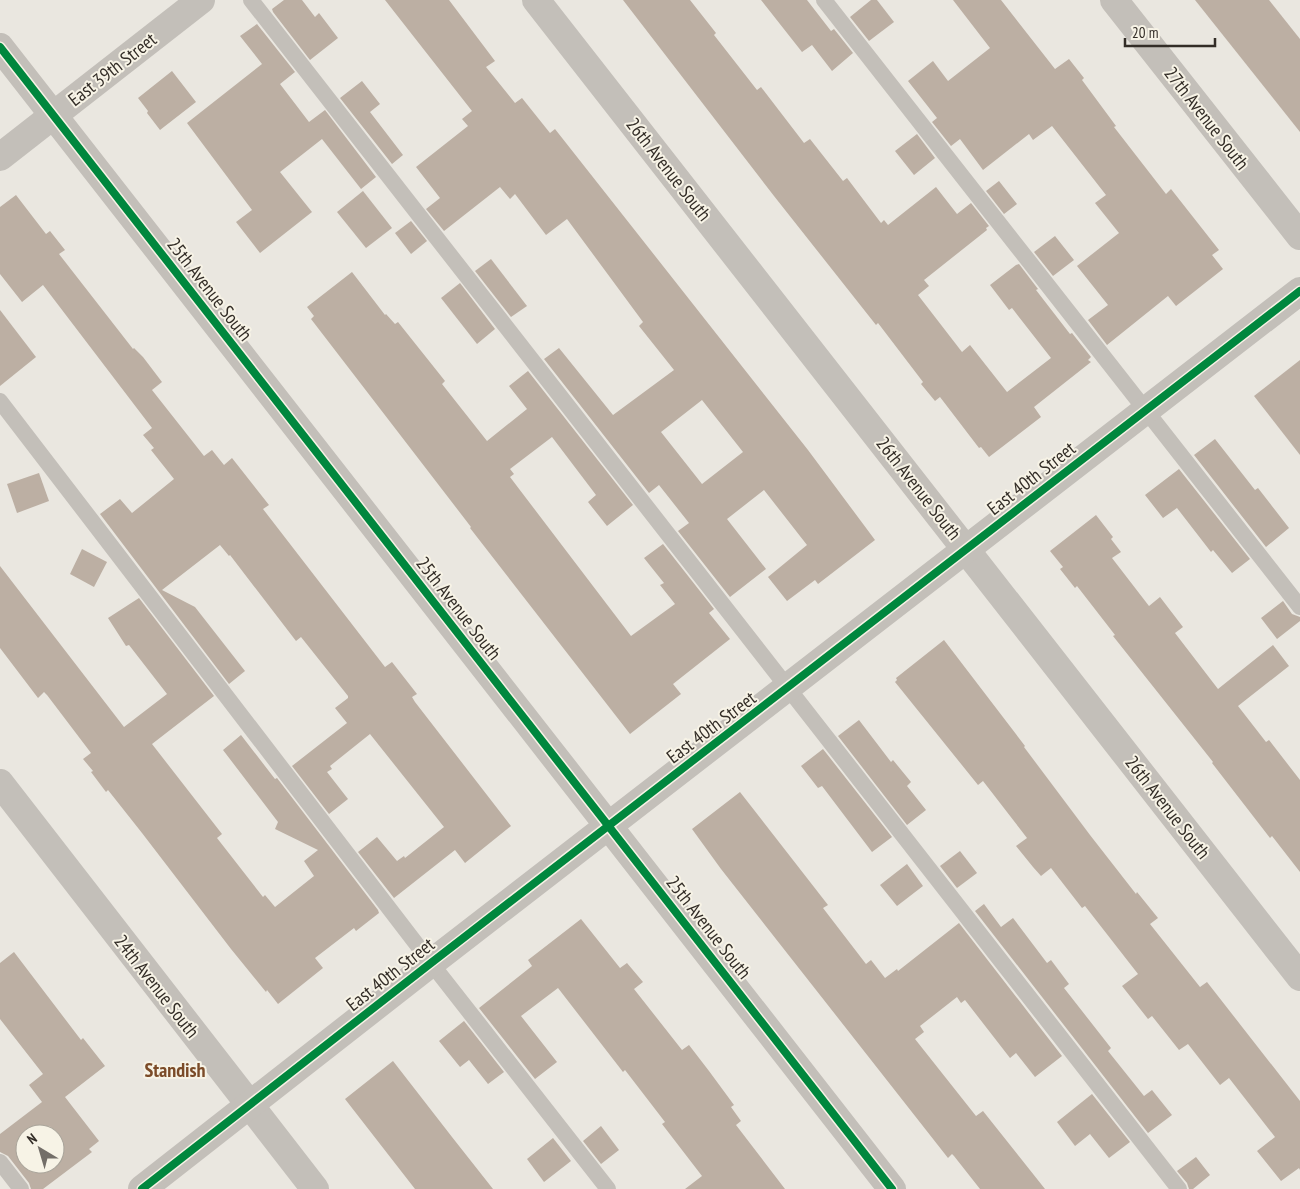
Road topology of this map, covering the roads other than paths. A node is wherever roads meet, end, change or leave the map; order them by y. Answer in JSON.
{"nodes":[{"id":1,"x":201,"y":0,"type":"edge"},
{"id":2,"x":250,"y":0,"type":"edge"},
{"id":3,"x":536,"y":0,"type":"edge"},
{"id":4,"x":824,"y":0,"type":"edge"},
{"id":5,"x":1114,"y":0,"type":"edge"},
{"id":6,"x":0,"y":47,"type":"edge"},
{"id":7,"x":53,"y":115,"type":"junction"},
{"id":8,"x":0,"y":157,"type":"edge"},
{"id":9,"x":1300,"y":236,"type":"edge"},
{"id":10,"x":1300,"y":291,"type":"edge"},
{"id":11,"x":0,"y":402,"type":"edge"},
{"id":12,"x":1146,"y":410,"type":"junction"},
{"id":13,"x":966,"y":548,"type":"junction"},
{"id":14,"x":1300,"y":607,"type":"edge"},
{"id":15,"x":788,"y":688,"type":"junction"},
{"id":16,"x":0,"y":783,"type":"edge"},
{"id":17,"x":609,"y":825,"type":"junction"},
{"id":18,"x":431,"y":962,"type":"junction"},
{"id":19,"x":1300,"y":977,"type":"edge"},
{"id":20,"x":249,"y":1105,"type":"junction"},
{"id":21,"x":0,"y":1162,"type":"edge"},
{"id":22,"x":21,"y":1189,"type":"edge"},
{"id":23,"x":142,"y":1189,"type":"edge"},
{"id":24,"x":315,"y":1189,"type":"edge"},
{"id":25,"x":608,"y":1189,"type":"edge"},
{"id":26,"x":892,"y":1189,"type":"edge"},
{"id":27,"x":1178,"y":1189,"type":"edge"}],
"edges":[{"from":1,"to":7,"type":"street","name":"East 39th Street"},
{"from":2,"to":15,"type":"lane"},
{"from":3,"to":13,"type":"street","name":"26th Avenue South"},
{"from":4,"to":12,"type":"lane"},
{"from":5,"to":9,"type":"street","name":"27th Avenue South"},
{"from":6,"to":7,"type":"street","name":"25th Avenue South"},
{"from":7,"to":8,"type":"street","name":"East 39th Street"},
{"from":7,"to":17,"type":"street","name":"25th Avenue South"},
{"from":10,"to":12,"type":"street","name":"East 40th Street"},
{"from":11,"to":18,"type":"lane"},
{"from":12,"to":13,"type":"street","name":"East 40th Street"},
{"from":12,"to":14,"type":"lane"},
{"from":13,"to":15,"type":"street","name":"East 40th Street"},
{"from":13,"to":19,"type":"street","name":"26th Avenue South"},
{"from":15,"to":17,"type":"street","name":"East 40th Street"},
{"from":15,"to":27,"type":"lane"},
{"from":16,"to":20,"type":"street","name":"24th Avenue South"},
{"from":17,"to":18,"type":"street","name":"East 40th Street"},
{"from":17,"to":26,"type":"street","name":"25th Avenue South"},
{"from":18,"to":20,"type":"street","name":"East 40th Street"},
{"from":18,"to":25,"type":"lane"},
{"from":20,"to":23,"type":"street","name":"East 40th Street"},
{"from":20,"to":24,"type":"street","name":"24th Avenue South"},
{"from":21,"to":22,"type":"lane"}]}
